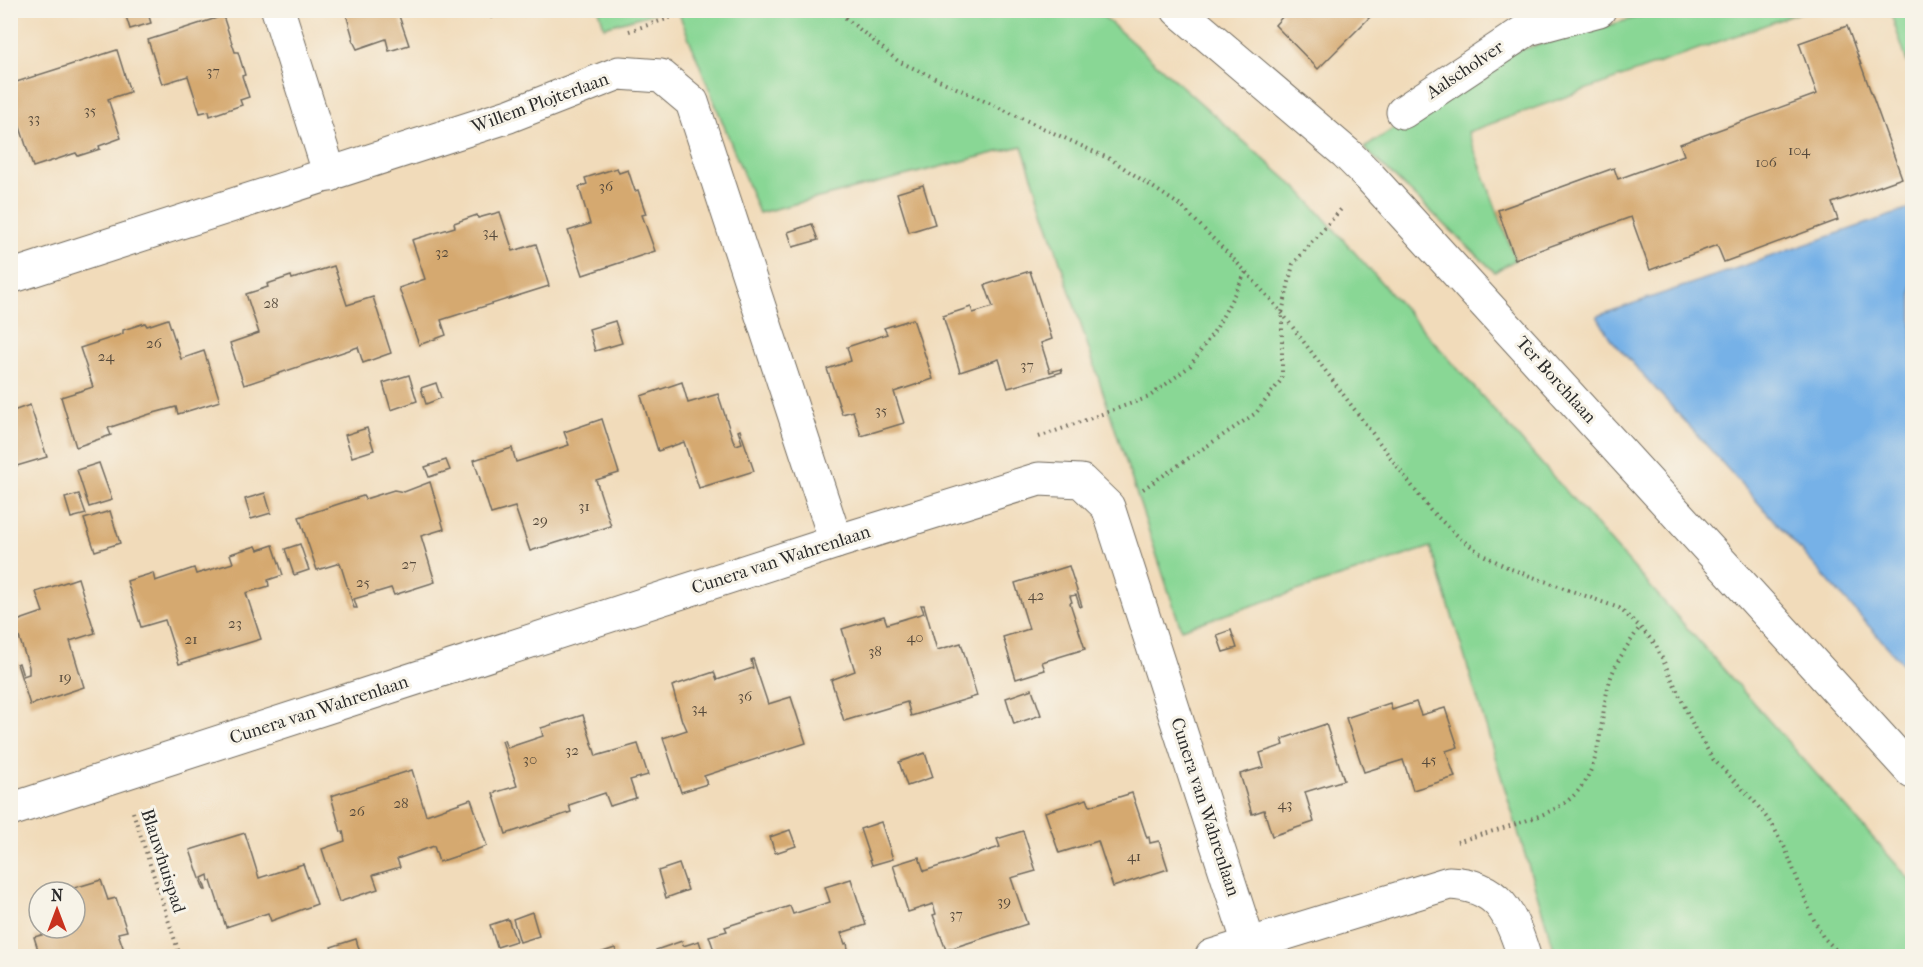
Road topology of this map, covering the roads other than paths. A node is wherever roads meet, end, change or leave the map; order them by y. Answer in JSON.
{"nodes":[{"id":1,"x":278,"y":10,"type":"edge"},
{"id":2,"x":1178,"y":10,"type":"edge"},
{"id":3,"x":1599,"y":10,"type":"edge"},
{"id":4,"x":1533,"y":20,"type":"edge"},
{"id":5,"x":1403,"y":112,"type":"dead end"},
{"id":6,"x":330,"y":174,"type":"junction"},
{"id":7,"x":10,"y":277,"type":"edge"},
{"id":8,"x":836,"y":542,"type":"junction"},
{"id":9,"x":1912,"y":772,"type":"edge"},
{"id":10,"x":10,"y":810,"type":"edge"},
{"id":11,"x":1249,"y":944,"type":"junction"},
{"id":12,"x":1212,"y":957,"type":"edge"},
{"id":13,"x":1524,"y":957,"type":"edge"}],
"edges":[{"from":1,"to":6,"type":"street"},
{"from":2,"to":9,"type":"street","name":"Ter Borchlaan"},
{"from":3,"to":4,"type":"street","name":"Aalscholver"},
{"from":4,"to":5,"type":"street","name":"Aalscholver"},
{"from":6,"to":7,"type":"street","name":"Willem Plojterlaan"},
{"from":6,"to":8,"type":"street","name":"Willem Plojterlaan"},
{"from":8,"to":10,"type":"street","name":"Cunera van Wahrenlaan"},
{"from":8,"to":11,"type":"street","name":"Cunera van Wahrenlaan"},
{"from":11,"to":12,"type":"street"},
{"from":11,"to":13,"type":"street"}]}
